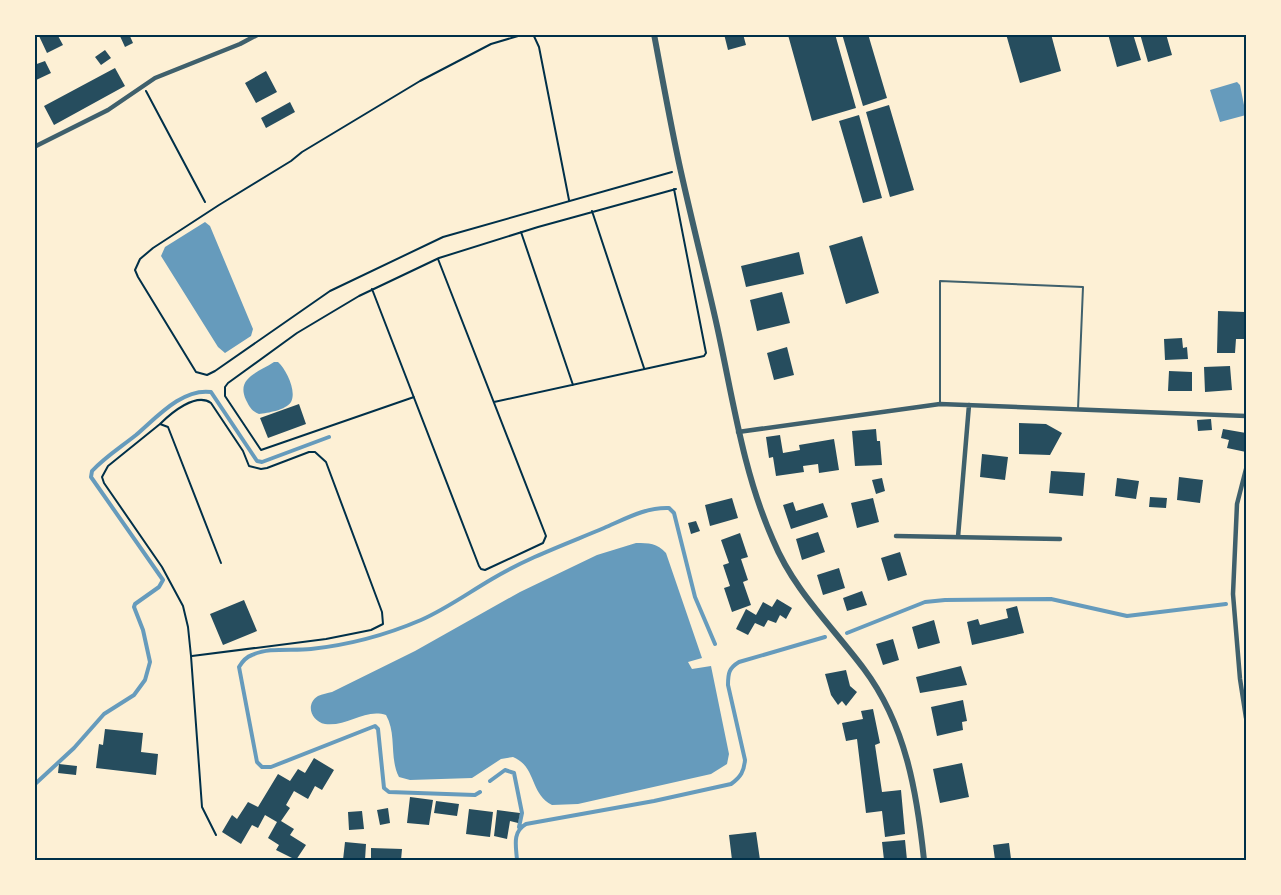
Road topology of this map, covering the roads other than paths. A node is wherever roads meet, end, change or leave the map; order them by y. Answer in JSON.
{"nodes":[{"id":1,"x":259,"y":34,"type":"edge"},
{"id":2,"x":654,"y":34,"type":"edge"},
{"id":3,"x":34,"y":147,"type":"edge"},
{"id":4,"x":940,"y":404,"type":"junction"},
{"id":5,"x":969,"y":405,"type":"junction"},
{"id":6,"x":1078,"y":410,"type":"junction"},
{"id":7,"x":1246,"y":416,"type":"edge"},
{"id":8,"x":738,"y":432,"type":"junction"},
{"id":9,"x":1246,"y":469,"type":"edge"},
{"id":10,"x":896,"y":536,"type":"dead end"},
{"id":11,"x":958,"y":537,"type":"junction"},
{"id":12,"x":1060,"y":539,"type":"dead end"},
{"id":13,"x":1246,"y":718,"type":"edge"},
{"id":14,"x":924,"y":861,"type":"edge"}],
"edges":[{"from":1,"to":3,"type":"street"},
{"from":2,"to":8,"type":"street"},
{"from":4,"to":5,"type":"street"},
{"from":4,"to":6,"type":"lane"},
{"from":4,"to":8,"type":"street"},
{"from":5,"to":6,"type":"street"},
{"from":5,"to":11,"type":"street"},
{"from":6,"to":7,"type":"street"},
{"from":8,"to":14,"type":"street"},
{"from":9,"to":13,"type":"street"},
{"from":10,"to":11,"type":"street"},
{"from":11,"to":12,"type":"street"}]}
